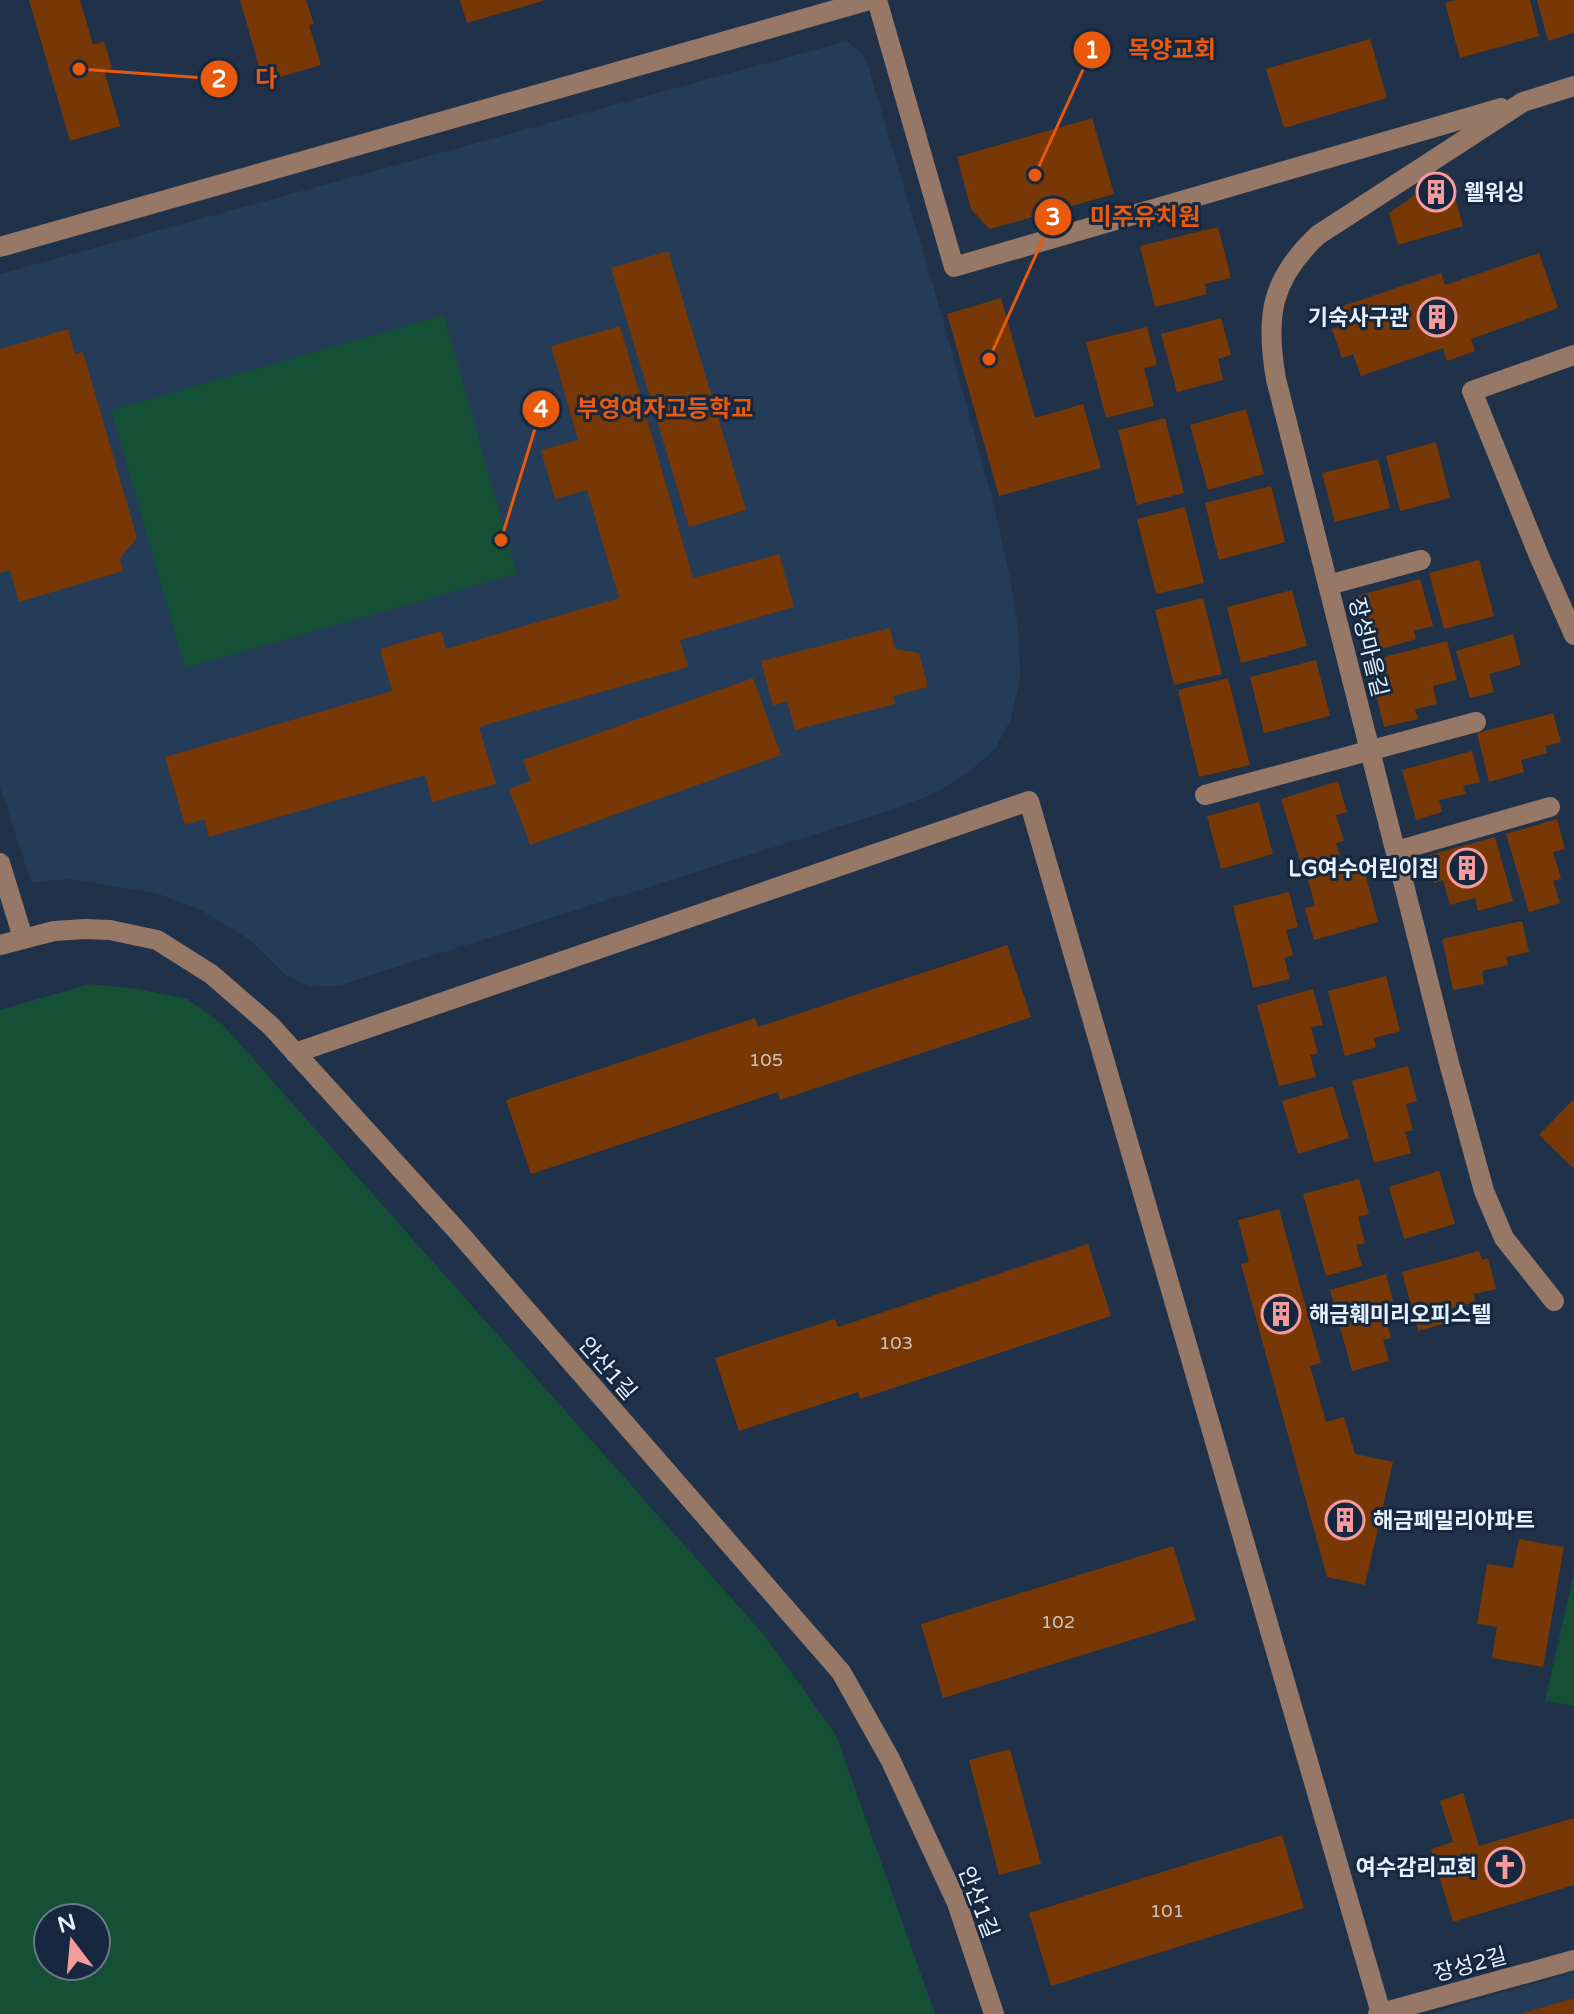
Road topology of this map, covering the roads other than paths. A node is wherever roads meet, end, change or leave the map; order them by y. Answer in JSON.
{"nodes":[{"id":1,"x":870,"y":0,"type":"edge"},
{"id":2,"x":877,"y":0,"type":"edge"},
{"id":3,"x":1574,"y":86,"type":"edge"},
{"id":4,"x":1523,"y":102,"type":"junction"},
{"id":5,"x":0,"y":247,"type":"edge"},
{"id":6,"x":1574,"y":355,"type":"edge"},
{"id":7,"x":1421,"y":560,"type":"dead end"},
{"id":8,"x":1328,"y":585,"type":"junction"},
{"id":9,"x":1574,"y":635,"type":"edge"},
{"id":10,"x":1476,"y":722,"type":"dead end"},
{"id":11,"x":1370,"y":750,"type":"junction"},
{"id":12,"x":1205,"y":795,"type":"dead end"},
{"id":13,"x":1550,"y":807,"type":"dead end"},
{"id":14,"x":1396,"y":851,"type":"junction"},
{"id":15,"x":0,"y":863,"type":"edge"},
{"id":16,"x":23,"y":938,"type":"junction"},
{"id":17,"x":0,"y":945,"type":"edge"},
{"id":18,"x":295,"y":1053,"type":"junction"},
{"id":19,"x":1554,"y":1301,"type":"dead end"},
{"id":20,"x":1574,"y":1960,"type":"edge"},
{"id":21,"x":994,"y":2014,"type":"edge"},
{"id":22,"x":1380,"y":2014,"type":"edge"}],
"edges":[{"from":1,"to":5,"type":"street"},
{"from":2,"to":4,"type":"street","name":"장성마을길"},
{"from":3,"to":4,"type":"street","name":"장성마을길"},
{"from":4,"to":8,"type":"street","name":"장성마을길"},
{"from":6,"to":9,"type":"street"},
{"from":7,"to":8,"type":"street"},
{"from":8,"to":11,"type":"street","name":"장성마을길"},
{"from":10,"to":11,"type":"street"},
{"from":11,"to":12,"type":"street"},
{"from":11,"to":14,"type":"street","name":"장성마을길"},
{"from":13,"to":14,"type":"street"},
{"from":14,"to":19,"type":"street","name":"장성마을길"},
{"from":15,"to":16,"type":"street"},
{"from":16,"to":17,"type":"street","name":"안산1길"},
{"from":16,"to":18,"type":"street","name":"안산1길"},
{"from":18,"to":21,"type":"street","name":"안산1길"},
{"from":18,"to":22,"type":"street"},
{"from":20,"to":22,"type":"street","name":"장성2길"}]}
